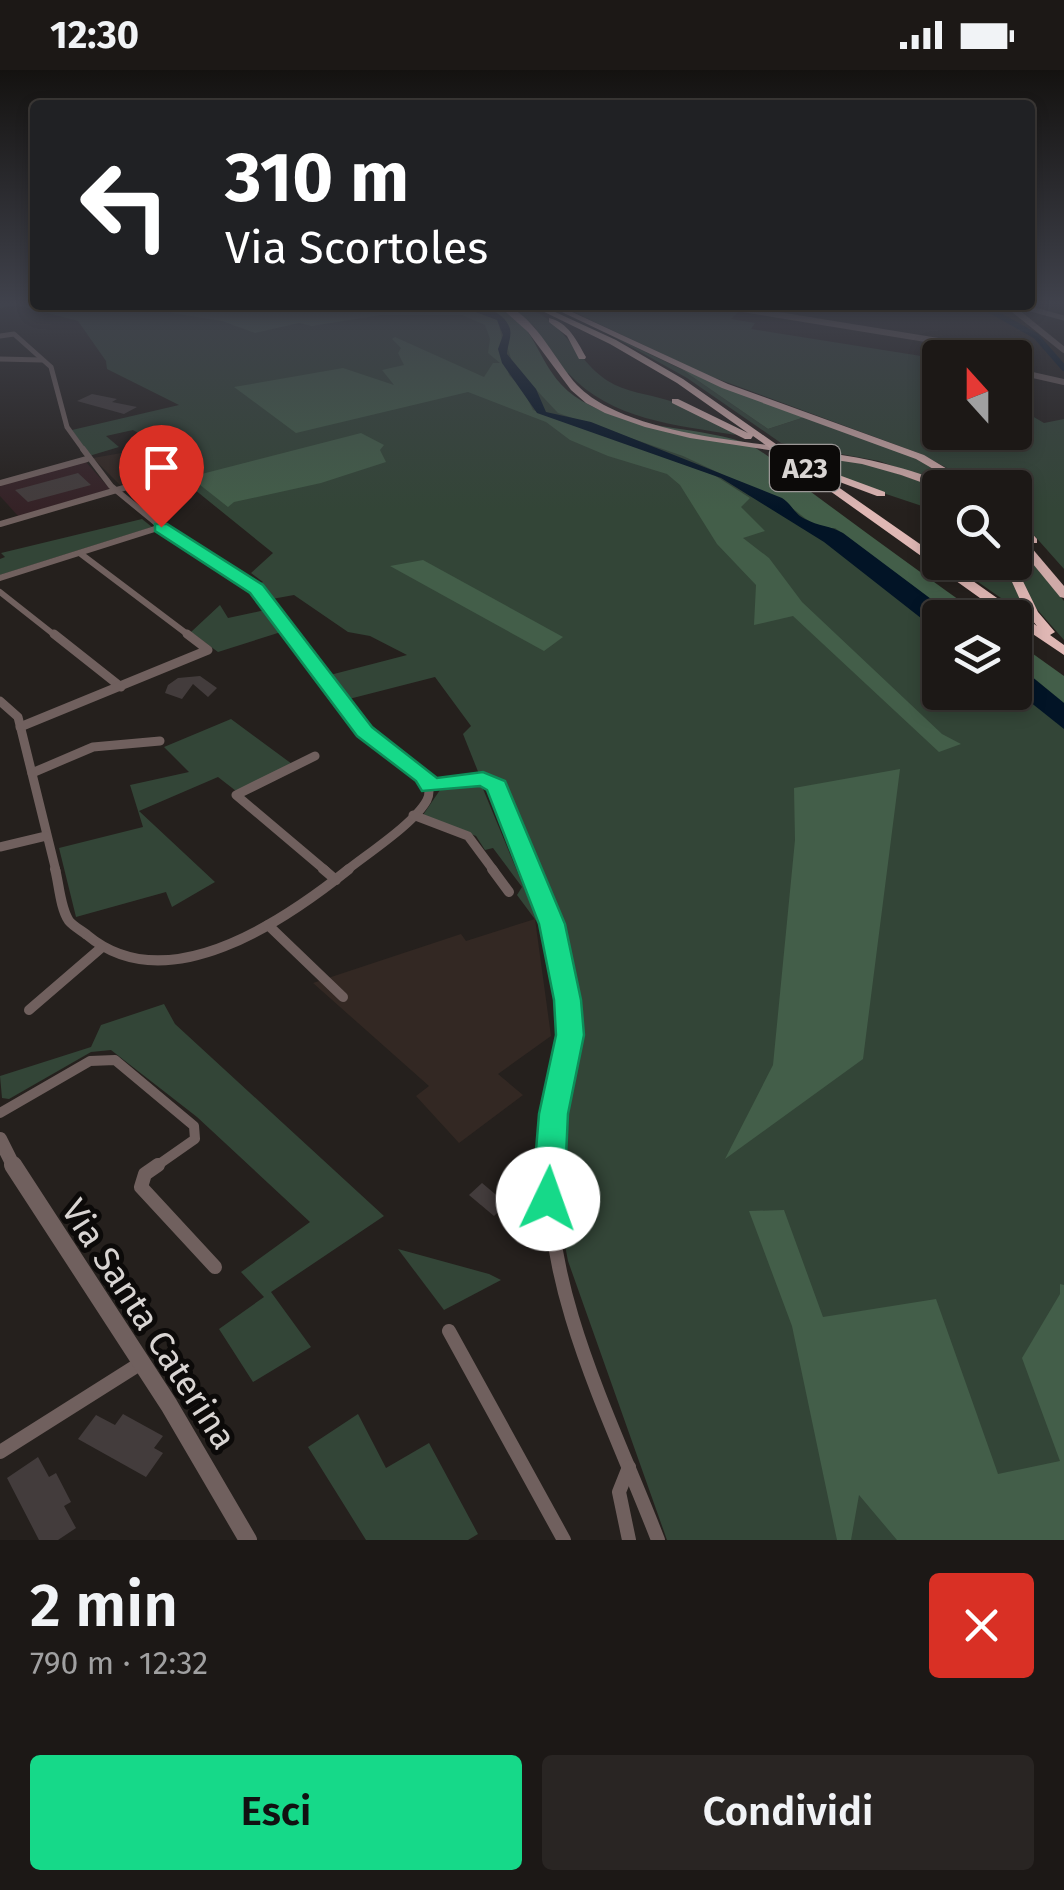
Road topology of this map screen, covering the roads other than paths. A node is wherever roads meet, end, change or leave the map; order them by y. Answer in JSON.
{"nodes":[{"id":1,"x":52,"y":373,"type":"edge"},
{"id":2,"x":559,"y":373,"type":"edge"},
{"id":3,"x":654,"y":373,"type":"edge"},
{"id":4,"x":663,"y":373,"type":"edge"},
{"id":5,"x":694,"y":373,"type":"edge"},
{"id":6,"x":1032,"y":375,"type":"edge"},
{"id":7,"x":1064,"y":382,"type":"edge"},
{"id":8,"x":674,"y":401,"type":"dead end"},
{"id":9,"x":750,"y":434,"type":"junction"},
{"id":10,"x":88,"y":458,"type":"junction"},
{"id":11,"x":943,"y":470,"type":"edge"},
{"id":12,"x":182,"y":471,"type":"dead end"},
{"id":13,"x":922,"y":479,"type":"edge"},
{"id":14,"x":1,"y":481,"type":"edge"},
{"id":15,"x":116,"y":490,"type":"junction"},
{"id":16,"x":881,"y":494,"type":"dead end"},
{"id":17,"x":0,"y":524,"type":"edge"},
{"id":18,"x":161,"y":527,"type":"junction"},
{"id":19,"x":1032,"y":541,"type":"edge"},
{"id":20,"x":80,"y":554,"type":"junction"},
{"id":21,"x":1032,"y":556,"type":"edge"},
{"id":22,"x":0,"y":578,"type":"edge"},
{"id":23,"x":1064,"y":579,"type":"edge"},
{"id":24,"x":1017,"y":580,"type":"edge"},
{"id":25,"x":0,"y":592,"type":"edge"},
{"id":26,"x":1064,"y":594,"type":"edge"},
{"id":27,"x":976,"y":600,"type":"edge"},
{"id":28,"x":1032,"y":640,"type":"edge"},
{"id":29,"x":1064,"y":648,"type":"edge"},
{"id":30,"x":206,"y":653,"type":"joint"},
{"id":31,"x":1064,"y":663,"type":"edge"},
{"id":32,"x":121,"y":686,"type":"junction"},
{"id":33,"x":0,"y":701,"type":"edge"},
{"id":34,"x":20,"y":726,"type":"junction"},
{"id":35,"x":160,"y":741,"type":"dead end"},
{"id":36,"x":314,"y":756,"type":"dead end"},
{"id":37,"x":32,"y":774,"type":"junction"},
{"id":38,"x":430,"y":786,"type":"junction"},
{"id":39,"x":413,"y":815,"type":"junction"},
{"id":40,"x":46,"y":836,"type":"junction"},
{"id":41,"x":0,"y":847,"type":"edge"},
{"id":42,"x":336,"y":880,"type":"junction"},
{"id":43,"x":508,"y":892,"type":"dead end"},
{"id":44,"x":268,"y":925,"type":"junction"},
{"id":45,"x":101,"y":948,"type":"junction"},
{"id":46,"x":343,"y":998,"type":"dead end"},
{"id":47,"x":29,"y":1010,"type":"dead end"},
{"id":48,"x":0,"y":1113,"type":"edge"},
{"id":49,"x":0,"y":1139,"type":"edge"},
{"id":50,"x":215,"y":1267,"type":"dead end"},
{"id":51,"x":449,"y":1331,"type":"dead end"},
{"id":52,"x":141,"y":1363,"type":"junction"},
{"id":53,"x":0,"y":1452,"type":"edge"},
{"id":54,"x":629,"y":1468,"type":"junction"},
{"id":55,"x":248,"y":1540,"type":"edge"},
{"id":56,"x":564,"y":1540,"type":"edge"},
{"id":57,"x":629,"y":1540,"type":"edge"},
{"id":58,"x":658,"y":1540,"type":"edge"}],
"edges":[{"from":1,"to":10,"type":"street"},
{"from":2,"to":13,"type":"highway"},
{"from":3,"to":9,"type":"highway","number":"A23"},
{"from":4,"to":9,"type":"highway","number":"A23"},
{"from":5,"to":11,"type":"highway"},
{"from":6,"to":7,"type":"street"},
{"from":8,"to":9,"type":"highway"},
{"from":9,"to":16,"type":"highway"},
{"from":9,"to":27,"type":"highway","number":"A23"},
{"from":9,"to":29,"type":"highway","number":"A23"},
{"from":10,"to":14,"type":"street"},
{"from":10,"to":15,"type":"street"},
{"from":12,"to":15,"type":"street"},
{"from":15,"to":17,"type":"street"},
{"from":15,"to":18,"type":"street"},
{"from":18,"to":20,"type":"street"},
{"from":18,"to":38,"type":"street"},
{"from":19,"to":23,"type":"highway"},
{"from":20,"to":22,"type":"street"},
{"from":20,"to":30,"type":"street"},
{"from":21,"to":26,"type":"highway"},
{"from":24,"to":29,"type":"highway"},
{"from":25,"to":32,"type":"street"},
{"from":28,"to":31,"type":"highway"},
{"from":30,"to":32,"type":"street"},
{"from":32,"to":34,"type":"street"},
{"from":33,"to":34,"type":"street"},
{"from":34,"to":37,"type":"street"},
{"from":35,"to":37,"type":"street"},
{"from":36,"to":42,"type":"street"},
{"from":37,"to":40,"type":"street"},
{"from":38,"to":39,"type":"street"},
{"from":38,"to":54,"type":"street"},
{"from":39,"to":42,"type":"street"},
{"from":39,"to":43,"type":"street"},
{"from":40,"to":41,"type":"street"},
{"from":40,"to":45,"type":"street"},
{"from":42,"to":44,"type":"street"},
{"from":44,"to":45,"type":"street"},
{"from":44,"to":46,"type":"street"},
{"from":45,"to":47,"type":"street"},
{"from":48,"to":50,"type":"street"},
{"from":49,"to":52,"type":"street","name":"Via Santa Caterina"},
{"from":51,"to":56,"type":"street"},
{"from":52,"to":53,"type":"street"},
{"from":52,"to":55,"type":"street","name":"Via Santa Caterina"},
{"from":54,"to":57,"type":"street"},
{"from":54,"to":58,"type":"street"}]}
